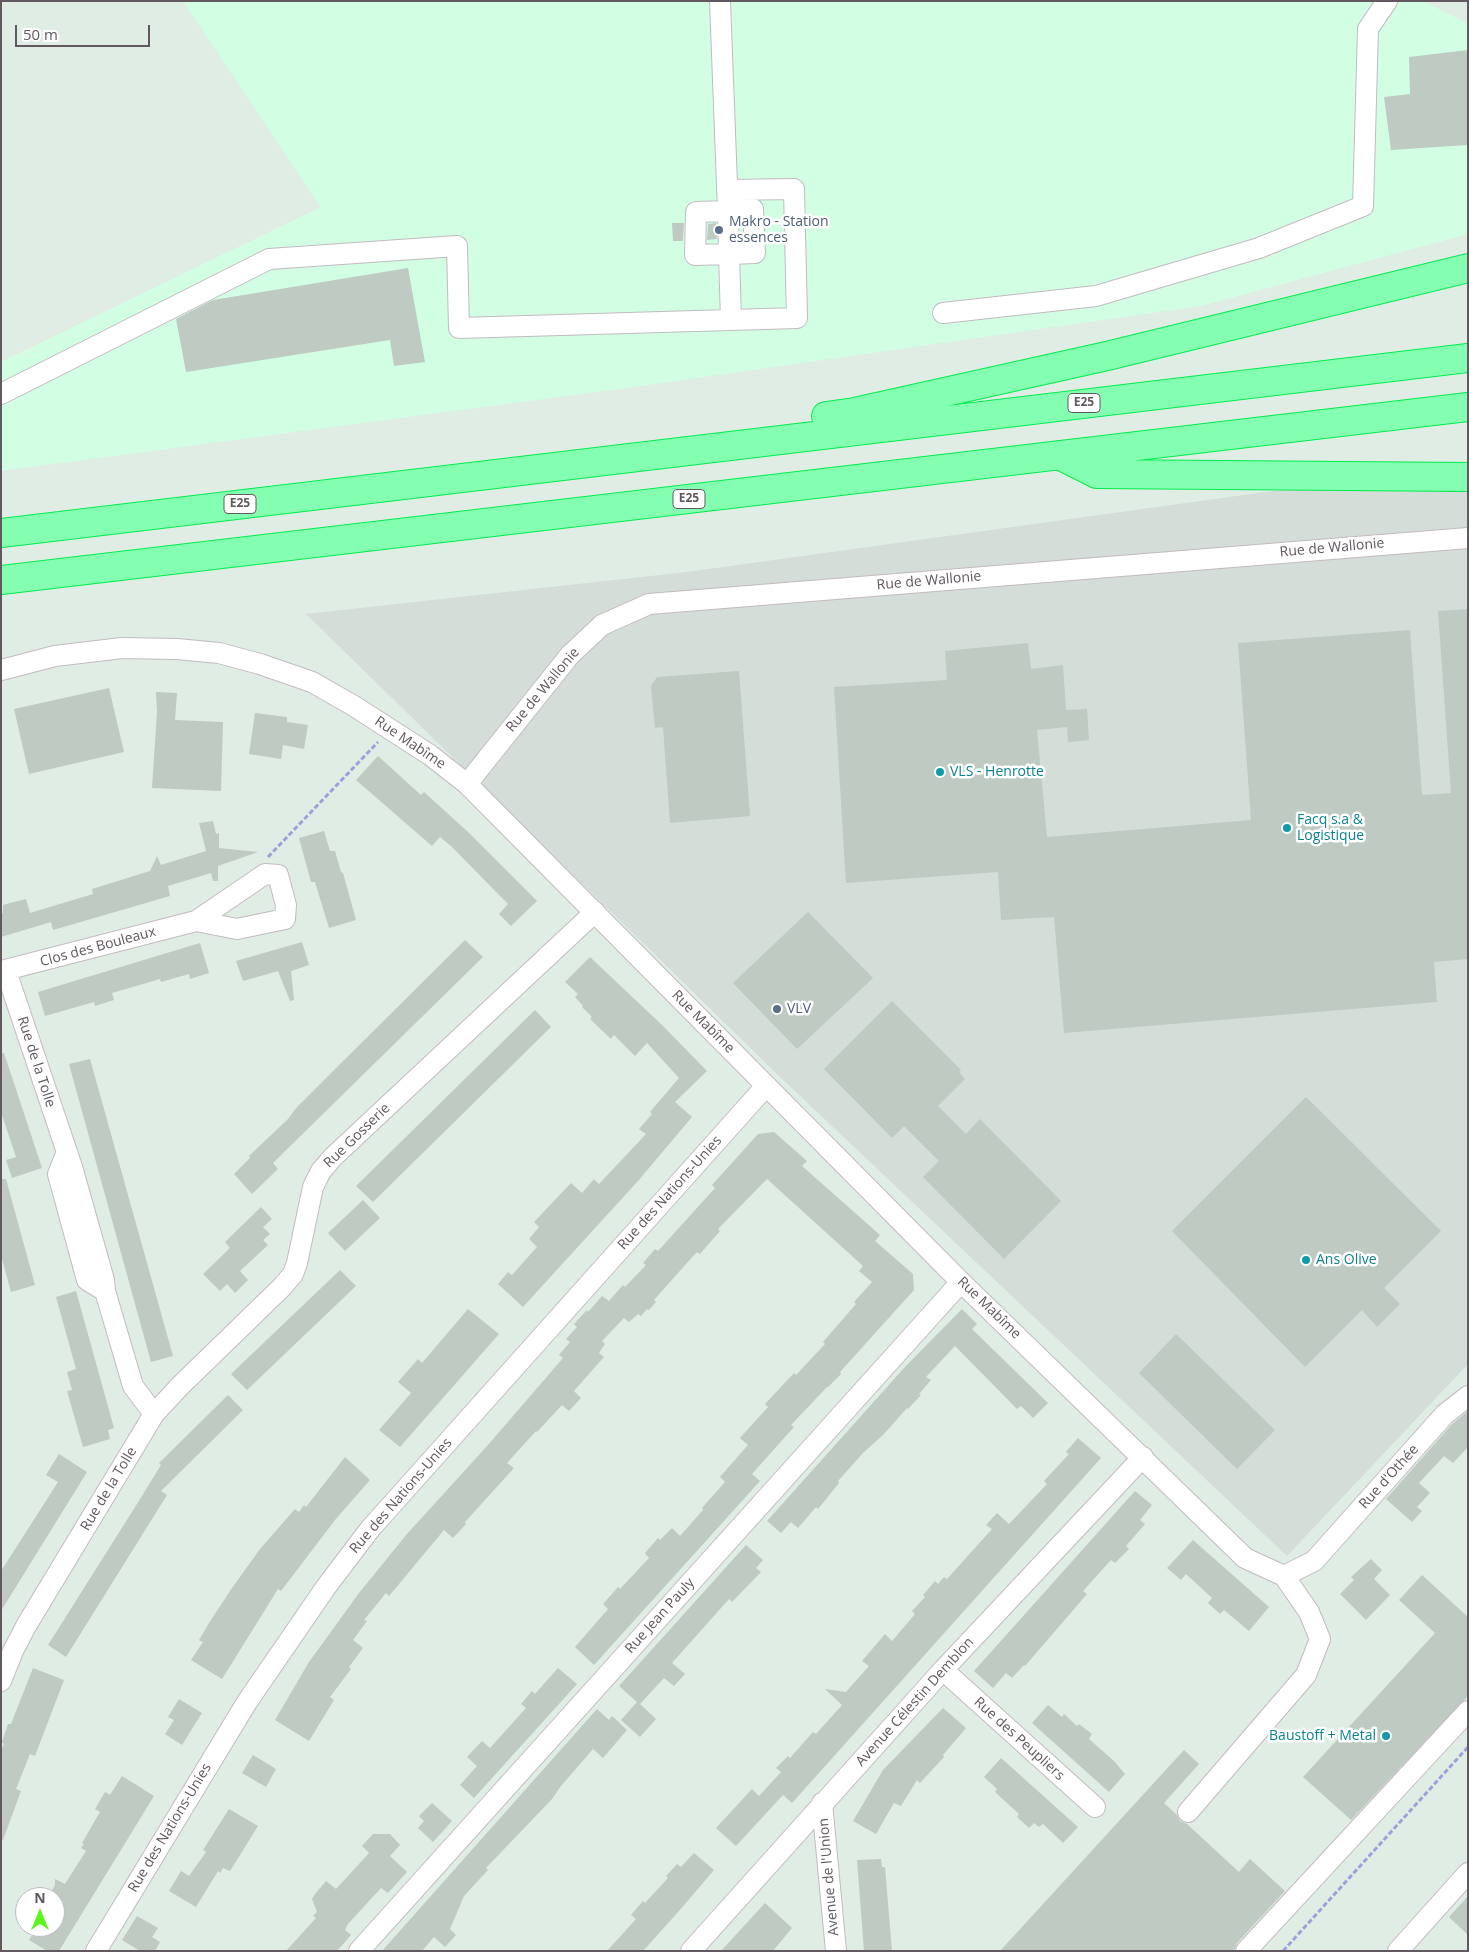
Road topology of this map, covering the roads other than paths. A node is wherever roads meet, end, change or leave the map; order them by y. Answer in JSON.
{"nodes":[{"id":1,"x":720,"y":1,"type":"edge"},
{"id":2,"x":1387,"y":1,"type":"edge"},
{"id":3,"x":727,"y":190,"type":"junction"},
{"id":4,"x":728,"y":211,"type":"junction"},
{"id":5,"x":730,"y":254,"type":"junction"},
{"id":6,"x":1468,"y":268,"type":"edge"},
{"id":7,"x":943,"y":313,"type":"dead end"},
{"id":8,"x":731,"y":320,"type":"junction"},
{"id":9,"x":1468,"y":358,"type":"edge"},
{"id":10,"x":1,"y":394,"type":"edge"},
{"id":11,"x":1468,"y":407,"type":"edge"},
{"id":12,"x":1059,"y":455,"type":"junction"},
{"id":13,"x":1468,"y":477,"type":"edge"},
{"id":14,"x":427,"y":482,"type":"junction"},
{"id":15,"x":1,"y":532,"type":"edge"},
{"id":16,"x":1468,"y":538,"type":"edge"},
{"id":17,"x":1,"y":580,"type":"edge"},
{"id":18,"x":1,"y":670,"type":"edge"},
{"id":19,"x":467,"y":784,"type":"junction"},
{"id":20,"x":594,"y":912,"type":"junction"},
{"id":21,"x":196,"y":921,"type":"junction"},
{"id":22,"x":3,"y":971,"type":"edge"},
{"id":23,"x":766,"y":1086,"type":"junction"},
{"id":24,"x":961,"y":1282,"type":"junction"},
{"id":25,"x":1468,"y":1396,"type":"edge"},
{"id":26,"x":154,"y":1414,"type":"junction"},
{"id":27,"x":1143,"y":1457,"type":"junction"},
{"id":28,"x":1284,"y":1576,"type":"junction"},
{"id":29,"x":943,"y":1670,"type":"junction"},
{"id":30,"x":1,"y":1681,"type":"edge"},
{"id":31,"x":1468,"y":1711,"type":"edge"},
{"id":32,"x":822,"y":1803,"type":"junction"},
{"id":33,"x":1095,"y":1807,"type":"dead end"},
{"id":34,"x":1188,"y":1812,"type":"dead end"},
{"id":35,"x":1468,"y":1873,"type":"edge"},
{"id":36,"x":96,"y":1951,"type":"edge"},
{"id":37,"x":359,"y":1951,"type":"edge"},
{"id":38,"x":691,"y":1951,"type":"edge"},
{"id":39,"x":836,"y":1951,"type":"edge"},
{"id":40,"x":1246,"y":1951,"type":"edge"},
{"id":41,"x":1398,"y":1951,"type":"edge"}],
"edges":[{"from":1,"to":3,"type":"street"},
{"from":2,"to":7,"type":"street"},
{"from":3,"to":4,"type":"street"},
{"from":3,"to":8,"type":"street"},
{"from":4,"to":5,"type":"street"},
{"from":4,"to":5,"type":"street"},
{"from":5,"to":8,"type":"street"},
{"from":6,"to":14,"type":"highway"},
{"from":8,"to":10,"type":"street"},
{"from":9,"to":14,"type":"highway","number":"E25"},
{"from":11,"to":12,"type":"highway","number":"E25"},
{"from":12,"to":13,"type":"highway"},
{"from":12,"to":17,"type":"highway","number":"E25"},
{"from":14,"to":15,"type":"highway","number":"E25"},
{"from":16,"to":19,"type":"street","name":"Rue de Wallonie"},
{"from":18,"to":19,"type":"street","name":"Rue Mabîme"},
{"from":19,"to":20,"type":"street","name":"Rue Mabîme"},
{"from":20,"to":23,"type":"street","name":"Rue Mabîme"},
{"from":20,"to":26,"type":"street","name":"Rue Gosserie"},
{"from":21,"to":21,"type":"street","name":"Clos des Bouleaux"},
{"from":21,"to":22,"type":"street","name":"Clos des Bouleaux"},
{"from":22,"to":26,"type":"street","name":"Rue de la Tolle"},
{"from":23,"to":24,"type":"street","name":"Rue Mabîme"},
{"from":23,"to":36,"type":"street","name":"Rue des Nations-Unies"},
{"from":24,"to":27,"type":"street","name":"Rue Mabîme"},
{"from":24,"to":37,"type":"street","name":"Rue Jean Pauly"},
{"from":25,"to":28,"type":"street","name":"Rue d'Othée"},
{"from":26,"to":30,"type":"street","name":"Rue de la Tolle"},
{"from":27,"to":28,"type":"street","name":"Rue Mabîme"},
{"from":27,"to":29,"type":"street","name":"Avenue Célestin Demblon"},
{"from":28,"to":34,"type":"street"},
{"from":29,"to":32,"type":"street","name":"Avenue Célestin Demblon"},
{"from":29,"to":33,"type":"street","name":"Rue des Peupliers"},
{"from":31,"to":40,"type":"street"},
{"from":32,"to":38,"type":"street","name":"Avenue Célestin Demblon"},
{"from":32,"to":39,"type":"street","name":"Avenue de l'Union"},
{"from":35,"to":41,"type":"street"}]}
